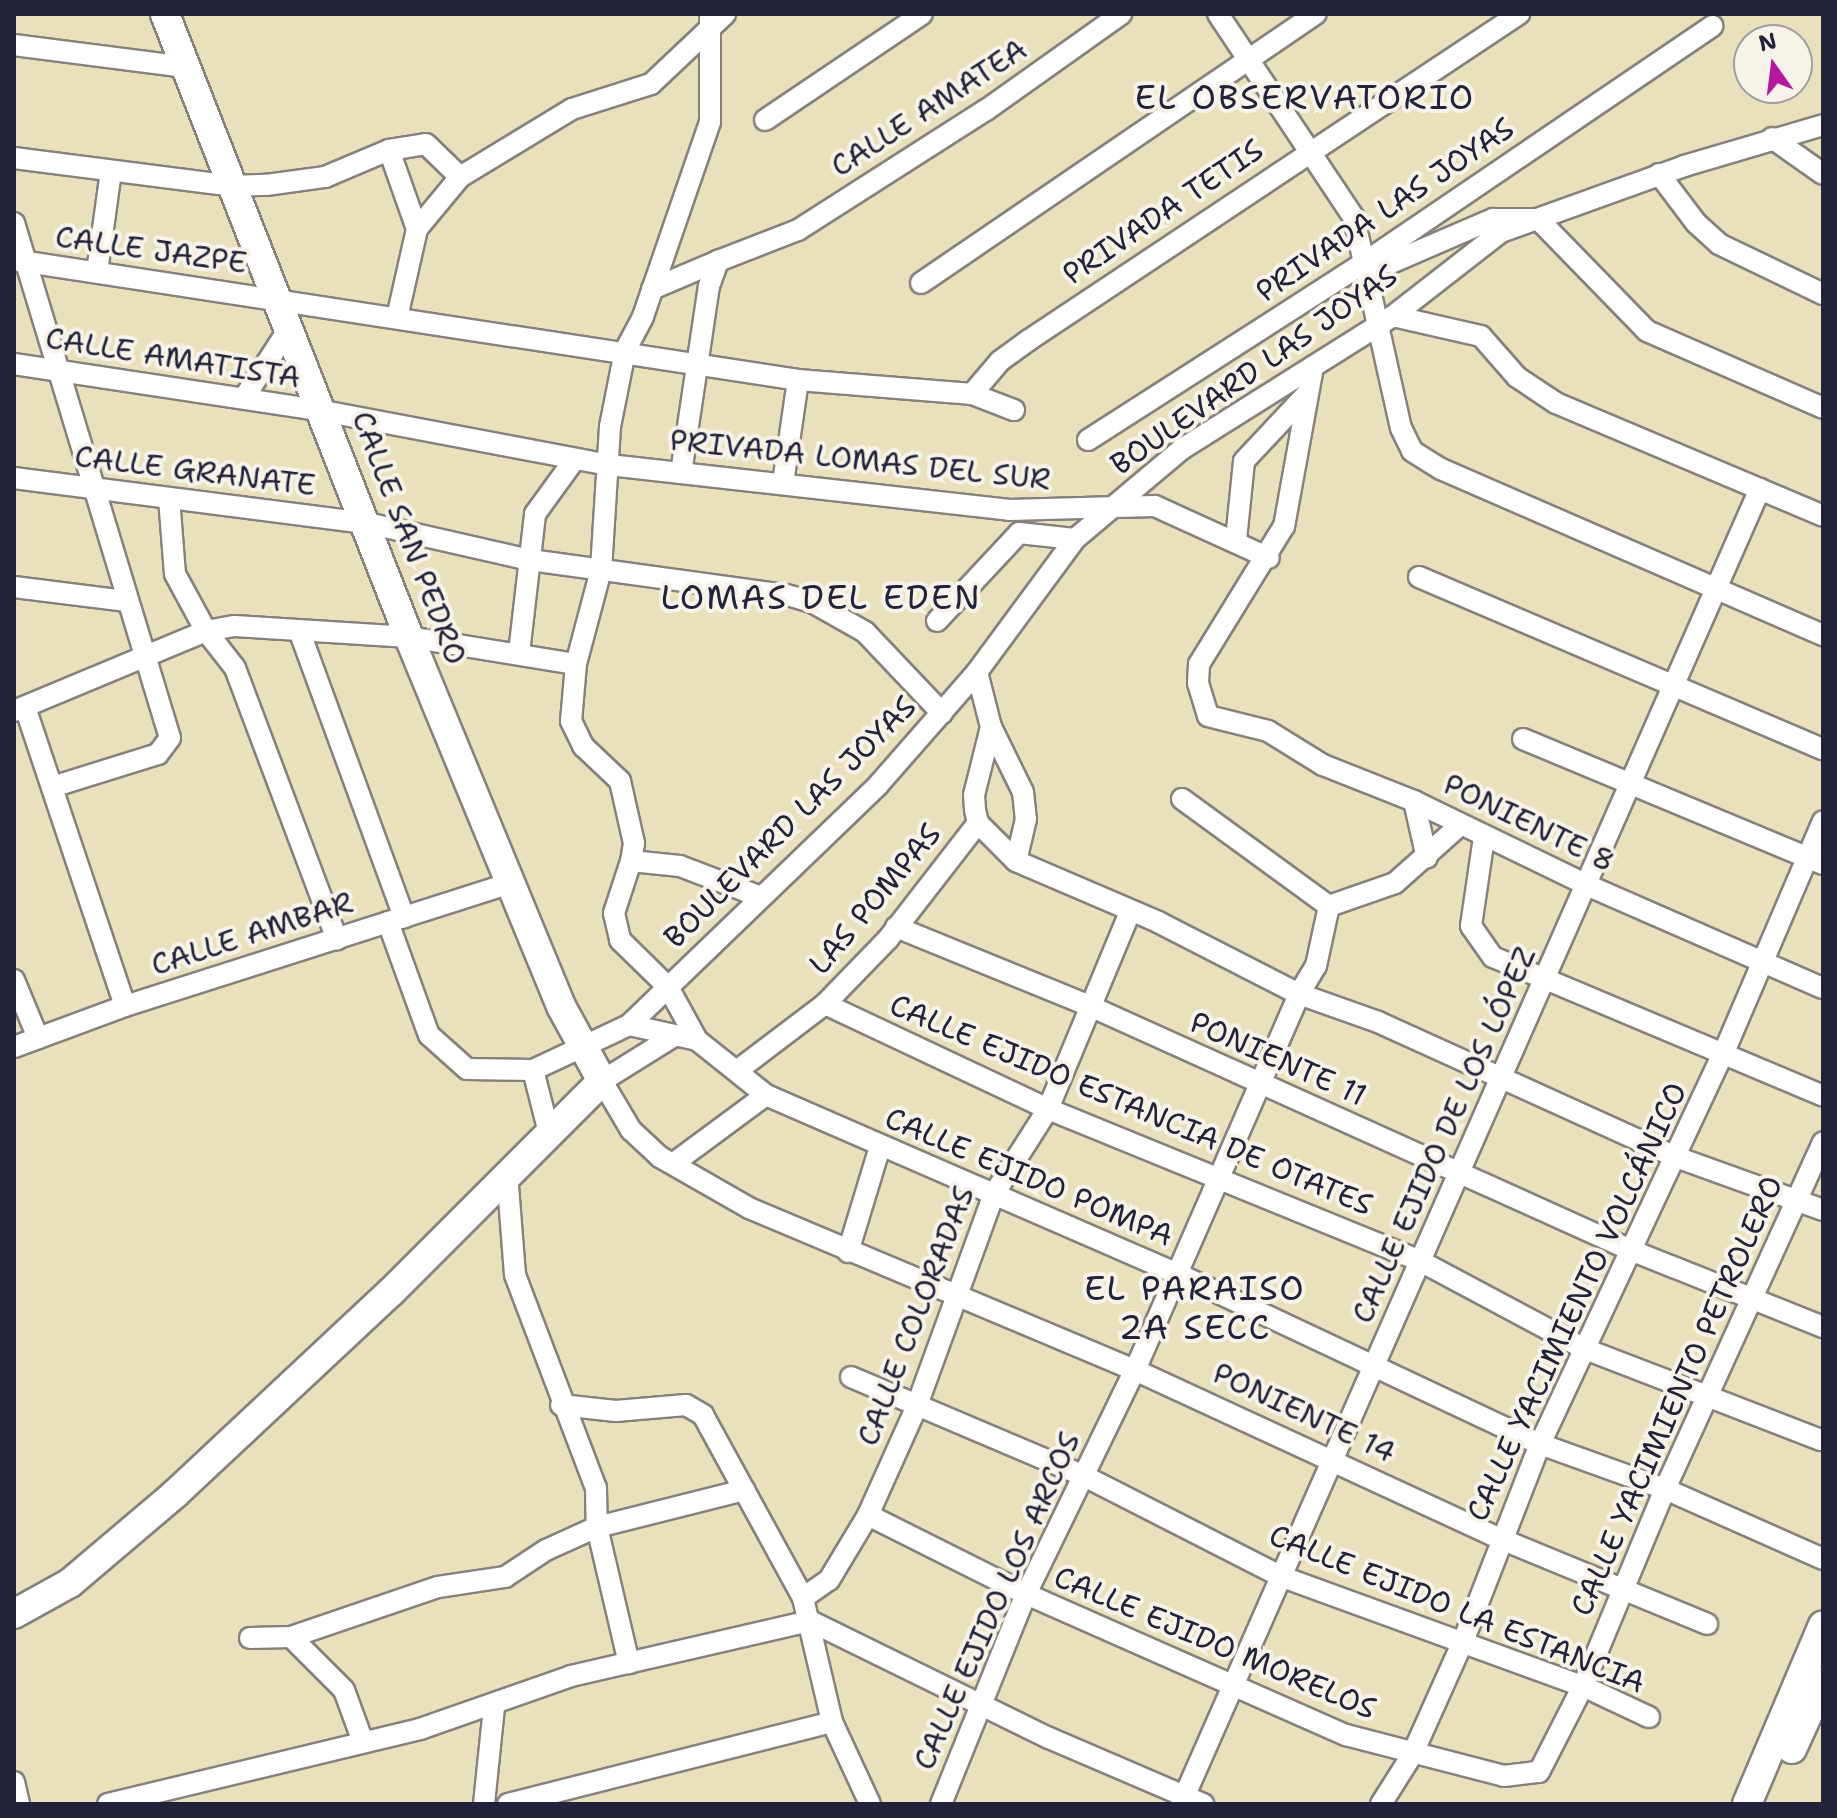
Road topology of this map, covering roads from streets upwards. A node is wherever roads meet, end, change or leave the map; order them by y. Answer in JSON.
{"nodes":[{"id":1,"x":165,"y":14,"type":"edge"},
{"id":2,"x":922,"y":14,"type":"edge"},
{"id":3,"x":1121,"y":14,"type":"edge"},
{"id":4,"x":1218,"y":14,"type":"edge"},
{"id":5,"x":1316,"y":14,"type":"edge"},
{"id":6,"x":1519,"y":14,"type":"edge"},
{"id":7,"x":715,"y":18,"type":"edge"},
{"id":8,"x":1712,"y":26,"type":"dead end"},
{"id":9,"x":14,"y":45,"type":"edge"},
{"id":10,"x":1247,"y":59,"type":"junction"},
{"id":11,"x":186,"y":67,"type":"junction"},
{"id":12,"x":765,"y":120,"type":"dead end"},
{"id":13,"x":1823,"y":125,"type":"edge"},
{"id":14,"x":1772,"y":138,"type":"junction"},
{"id":15,"x":1311,"y":148,"type":"junction"},
{"id":16,"x":389,"y":150,"type":"junction"},
{"id":17,"x":14,"y":158,"type":"edge"},
{"id":18,"x":111,"y":171,"type":"junction"},
{"id":19,"x":1659,"y":174,"type":"junction"},
{"id":20,"x":1823,"y":174,"type":"edge"},
{"id":21,"x":460,"y":177,"type":"junction"},
{"id":22,"x":232,"y":186,"type":"junction"},
{"id":23,"x":1538,"y":219,"type":"junction"},
{"id":24,"x":14,"y":223,"type":"edge"},
{"id":25,"x":417,"y":229,"type":"junction"},
{"id":26,"x":21,"y":261,"type":"edge"},
{"id":27,"x":718,"y":261,"type":"junction"},
{"id":28,"x":1365,"y":262,"type":"junction"},
{"id":29,"x":97,"y":272,"type":"junction"},
{"id":30,"x":921,"y":283,"type":"dead end"},
{"id":31,"x":652,"y":289,"type":"junction"},
{"id":32,"x":1823,"y":294,"type":"edge"},
{"id":33,"x":279,"y":299,"type":"junction"},
{"id":34,"x":397,"y":318,"type":"junction"},
{"id":35,"x":1386,"y":320,"type":"junction"},
{"id":36,"x":290,"y":327,"type":"junction"},
{"id":37,"x":1353,"y":342,"type":"junction"},
{"id":38,"x":625,"y":351,"type":"junction"},
{"id":39,"x":1385,"y":355,"type":"junction"},
{"id":40,"x":14,"y":364,"type":"edge"},
{"id":41,"x":701,"y":365,"type":"junction"},
{"id":42,"x":1313,"y":367,"type":"junction"},
{"id":43,"x":62,"y":371,"type":"junction"},
{"id":44,"x":798,"y":380,"type":"junction"},
{"id":45,"x":972,"y":394,"type":"junction"},
{"id":46,"x":1307,"y":394,"type":"junction"},
{"id":47,"x":244,"y":398,"type":"junction"},
{"id":48,"x":1823,"y":408,"type":"edge"},
{"id":49,"x":1014,"y":410,"type":"dead end"},
{"id":50,"x":323,"y":411,"type":"junction"},
{"id":51,"x":1088,"y":440,"type":"dead end"},
{"id":52,"x":575,"y":459,"type":"junction"},
{"id":53,"x":609,"y":465,"type":"junction"},
{"id":54,"x":681,"y":473,"type":"junction"},
{"id":55,"x":14,"y":478,"type":"edge"},
{"id":56,"x":783,"y":483,"type":"junction"},
{"id":57,"x":92,"y":488,"type":"junction"},
{"id":58,"x":1760,"y":489,"type":"junction"},
{"id":59,"x":169,"y":498,"type":"junction"},
{"id":60,"x":1036,"y":509,"type":"junction"},
{"id":61,"x":1106,"y":510,"type":"junction"},
{"id":62,"x":1823,"y":516,"type":"edge"},
{"id":63,"x":367,"y":523,"type":"junction"},
{"id":64,"x":1019,"y":533,"type":"junction"},
{"id":65,"x":1075,"y":539,"type":"junction"},
{"id":66,"x":1236,"y":540,"type":"junction"},
{"id":67,"x":1269,"y":558,"type":"junction"},
{"id":68,"x":530,"y":560,"type":"junction"},
{"id":69,"x":601,"y":570,"type":"junction"},
{"id":70,"x":1419,"y":577,"type":"dead end"},
{"id":71,"x":14,"y":587,"type":"edge"},
{"id":72,"x":1718,"y":593,"type":"junction"},
{"id":73,"x":127,"y":601,"type":"junction"},
{"id":74,"x":937,"y":621,"type":"dead end"},
{"id":75,"x":299,"y":630,"type":"junction"},
{"id":76,"x":206,"y":631,"type":"junction"},
{"id":77,"x":1823,"y":635,"type":"edge"},
{"id":78,"x":409,"y":637,"type":"junction"},
{"id":79,"x":519,"y":653,"type":"junction"},
{"id":80,"x":146,"y":657,"type":"junction"},
{"id":81,"x":576,"y":664,"type":"junction"},
{"id":82,"x":977,"y":672,"type":"junction"},
{"id":83,"x":1676,"y":683,"type":"junction"},
{"id":84,"x":19,"y":709,"type":"edge"},
{"id":85,"x":942,"y":713,"type":"junction"},
{"id":86,"x":991,"y":727,"type":"junction"},
{"id":87,"x":1523,"y":739,"type":"dead end"},
{"id":88,"x":1823,"y":749,"type":"edge"},
{"id":89,"x":1633,"y":780,"type":"junction"},
{"id":90,"x":52,"y":787,"type":"junction"},
{"id":91,"x":1182,"y":799,"type":"dead end"},
{"id":92,"x":1414,"y":801,"type":"junction"},
{"id":93,"x":1823,"y":821,"type":"edge"},
{"id":94,"x":978,"y":823,"type":"junction"},
{"id":95,"x":1460,"y":825,"type":"junction"},
{"id":96,"x":1484,"y":837,"type":"junction"},
{"id":97,"x":1427,"y":858,"type":"junction"},
{"id":98,"x":1814,"y":860,"type":"edge"},
{"id":99,"x":631,"y":861,"type":"junction"},
{"id":100,"x":1016,"y":861,"type":"junction"},
{"id":101,"x":510,"y":883,"type":"junction"},
{"id":102,"x":1589,"y":886,"type":"junction"},
{"id":103,"x":761,"y":897,"type":"junction"},
{"id":104,"x":1329,"y":906,"type":"junction"},
{"id":105,"x":1129,"y":914,"type":"junction"},
{"id":106,"x":396,"y":920,"type":"junction"},
{"id":107,"x":896,"y":927,"type":"junction"},
{"id":108,"x":337,"y":939,"type":"junction"},
{"id":109,"x":1764,"y":963,"type":"junction"},
{"id":110,"x":14,"y":980,"type":"edge"},
{"id":111,"x":1544,"y":980,"type":"junction"},
{"id":112,"x":668,"y":987,"type":"junction"},
{"id":113,"x":1823,"y":988,"type":"edge"},
{"id":114,"x":1299,"y":994,"type":"junction"},
{"id":115,"x":825,"y":1004,"type":"junction"},
{"id":116,"x":125,"y":1006,"type":"junction"},
{"id":117,"x":1092,"y":1007,"type":"junction"},
{"id":118,"x":629,"y":1025,"type":"junction"},
{"id":119,"x":674,"y":1036,"type":"junction"},
{"id":120,"x":38,"y":1038,"type":"junction"},
{"id":121,"x":697,"y":1040,"type":"junction"},
{"id":122,"x":584,"y":1043,"type":"junction"},
{"id":123,"x":14,"y":1047,"type":"edge"},
{"id":124,"x":1724,"y":1052,"type":"junction"},
{"id":125,"x":533,"y":1070,"type":"junction"},
{"id":126,"x":738,"y":1070,"type":"junction"},
{"id":127,"x":1501,"y":1080,"type":"junction"},
{"id":128,"x":602,"y":1081,"type":"junction"},
{"id":129,"x":1259,"y":1085,"type":"junction"},
{"id":130,"x":766,"y":1095,"type":"junction"},
{"id":131,"x":1823,"y":1096,"type":"edge"},
{"id":132,"x":1048,"y":1109,"type":"junction"},
{"id":133,"x":549,"y":1133,"type":"junction"},
{"id":134,"x":1823,"y":1142,"type":"edge"},
{"id":135,"x":880,"y":1147,"type":"junction"},
{"id":136,"x":1676,"y":1157,"type":"junction"},
{"id":137,"x":674,"y":1163,"type":"junction"},
{"id":138,"x":507,"y":1173,"type":"junction"},
{"id":139,"x":1456,"y":1173,"type":"junction"},
{"id":140,"x":1220,"y":1176,"type":"junction"},
{"id":141,"x":994,"y":1194,"type":"junction"},
{"id":142,"x":1797,"y":1200,"type":"junction"},
{"id":143,"x":1823,"y":1210,"type":"edge"},
{"id":144,"x":1633,"y":1251,"type":"junction"},
{"id":145,"x":848,"y":1252,"type":"junction"},
{"id":146,"x":1422,"y":1262,"type":"junction"},
{"id":147,"x":1176,"y":1273,"type":"junction"},
{"id":148,"x":956,"y":1294,"type":"junction"},
{"id":149,"x":1752,"y":1301,"type":"junction"},
{"id":150,"x":1823,"y":1327,"type":"edge"},
{"id":151,"x":1585,"y":1349,"type":"junction"},
{"id":152,"x":1376,"y":1363,"type":"junction"},
{"id":153,"x":1135,"y":1370,"type":"junction"},
{"id":154,"x":851,"y":1377,"type":"dead end"},
{"id":155,"x":1712,"y":1395,"type":"junction"},
{"id":156,"x":561,"y":1405,"type":"junction"},
{"id":157,"x":916,"y":1408,"type":"junction"},
{"id":158,"x":1821,"y":1440,"type":"edge"},
{"id":159,"x":1540,"y":1444,"type":"junction"},
{"id":160,"x":1333,"y":1458,"type":"junction"},
{"id":161,"x":1082,"y":1475,"type":"junction"},
{"id":162,"x":1665,"y":1489,"type":"junction"},
{"id":163,"x":744,"y":1490,"type":"junction"},
{"id":164,"x":868,"y":1515,"type":"junction"},
{"id":165,"x":597,"y":1527,"type":"junction"},
{"id":166,"x":1501,"y":1539,"type":"junction"},
{"id":167,"x":1823,"y":1559,"type":"edge"},
{"id":168,"x":1280,"y":1576,"type":"junction"},
{"id":169,"x":1621,"y":1591,"type":"junction"},
{"id":170,"x":1026,"y":1594,"type":"junction"},
{"id":171,"x":803,"y":1598,"type":"junction"},
{"id":172,"x":14,"y":1614,"type":"edge"},
{"id":173,"x":810,"y":1621,"type":"junction"},
{"id":174,"x":1707,"y":1624,"type":"dead end"},
{"id":175,"x":1823,"y":1625,"type":"edge"},
{"id":176,"x":291,"y":1637,"type":"junction"},
{"id":177,"x":250,"y":1638,"type":"dead end"},
{"id":178,"x":1462,"y":1644,"type":"junction"},
{"id":179,"x":629,"y":1663,"type":"junction"},
{"id":180,"x":1823,"y":1681,"type":"edge"},
{"id":181,"x":1231,"y":1684,"type":"junction"},
{"id":182,"x":1583,"y":1686,"type":"junction"},
{"id":183,"x":983,"y":1706,"type":"junction"},
{"id":184,"x":494,"y":1707,"type":"junction"},
{"id":185,"x":1649,"y":1717,"type":"dead end"},
{"id":186,"x":832,"y":1722,"type":"junction"},
{"id":187,"x":363,"y":1742,"type":"junction"},
{"id":188,"x":1412,"y":1755,"type":"junction"},
{"id":189,"x":14,"y":1782,"type":"edge"},
{"id":190,"x":534,"y":1801,"type":"edge"},
{"id":191,"x":1189,"y":1801,"type":"edge"},
{"id":192,"x":19,"y":1804,"type":"edge"},
{"id":193,"x":108,"y":1804,"type":"edge"},
{"id":194,"x":484,"y":1804,"type":"edge"},
{"id":195,"x":508,"y":1804,"type":"edge"},
{"id":196,"x":870,"y":1804,"type":"edge"},
{"id":197,"x":941,"y":1804,"type":"edge"},
{"id":198,"x":1381,"y":1804,"type":"edge"},
{"id":199,"x":1747,"y":1804,"type":"edge"},
{"id":200,"x":1767,"y":1804,"type":"edge"}],
"edges":[{"from":1,"to":11,"type":"street","name":"CALLE SAN PEDRO"},
{"from":2,"to":12,"type":"street"},
{"from":3,"to":27,"type":"street","name":"CALLE AMATEA"},
{"from":4,"to":10,"type":"street"},
{"from":5,"to":10,"type":"street"},
{"from":6,"to":15,"type":"street","name":"PRIVADA TETIS"},
{"from":7,"to":21,"type":"street"},
{"from":7,"to":31,"type":"street"},
{"from":8,"to":28,"type":"street","name":"PRIVADA LAS JOYAS"},
{"from":9,"to":11,"type":"street"},
{"from":10,"to":15,"type":"street"},
{"from":10,"to":30,"type":"street"},
{"from":11,"to":22,"type":"street","name":"CALLE SAN PEDRO"},
{"from":13,"to":14,"type":"street","name":"BOULEVARD LAS JOYAS"},
{"from":14,"to":19,"type":"street","name":"BOULEVARD LAS JOYAS"},
{"from":14,"to":20,"type":"street"},
{"from":15,"to":28,"type":"street"},
{"from":15,"to":45,"type":"street","name":"PRIVADA TETIS"},
{"from":16,"to":21,"type":"street"},
{"from":16,"to":22,"type":"street"},
{"from":16,"to":25,"type":"street"},
{"from":17,"to":18,"type":"street"},
{"from":18,"to":22,"type":"street"},
{"from":18,"to":29,"type":"street"},
{"from":19,"to":23,"type":"street","name":"BOULEVARD LAS JOYAS"},
{"from":19,"to":32,"type":"street"},
{"from":21,"to":25,"type":"street"},
{"from":22,"to":33,"type":"street","name":"CALLE SAN PEDRO"},
{"from":23,"to":28,"type":"street"},
{"from":23,"to":35,"type":"street","name":"BOULEVARD LAS JOYAS"},
{"from":23,"to":48,"type":"street"},
{"from":24,"to":26,"type":"street"},
{"from":25,"to":34,"type":"street"},
{"from":26,"to":29,"type":"street","name":"CALLE JAZPE"},
{"from":26,"to":43,"type":"street"},
{"from":27,"to":31,"type":"street","name":"CALLE AMATEA"},
{"from":27,"to":41,"type":"street"},
{"from":28,"to":35,"type":"street"},
{"from":28,"to":51,"type":"street","name":"PRIVADA LAS JOYAS"},
{"from":29,"to":33,"type":"street","name":"CALLE JAZPE"},
{"from":31,"to":38,"type":"street"},
{"from":33,"to":34,"type":"street","name":"CALLE JAZPE"},
{"from":33,"to":36,"type":"street","name":"CALLE SAN PEDRO"},
{"from":34,"to":38,"type":"street","name":"CALLE JAZPE"},
{"from":35,"to":37,"type":"street","name":"BOULEVARD LAS JOYAS"},
{"from":35,"to":39,"type":"street"},
{"from":35,"to":58,"type":"street"},
{"from":36,"to":47,"type":"street"},
{"from":36,"to":50,"type":"street","name":"CALLE SAN PEDRO"},
{"from":37,"to":39,"type":"street"},
{"from":37,"to":42,"type":"street","name":"BOULEVARD LAS JOYAS"},
{"from":38,"to":41,"type":"street","name":"CALLE JAZPE"},
{"from":38,"to":53,"type":"street"},
{"from":39,"to":72,"type":"street"},
{"from":40,"to":43,"type":"street","name":"CALLE AMATISTA"},
{"from":41,"to":44,"type":"street","name":"CALLE JAZPE"},
{"from":41,"to":54,"type":"street"},
{"from":42,"to":46,"type":"street"},
{"from":42,"to":61,"type":"street","name":"BOULEVARD LAS JOYAS"},
{"from":43,"to":47,"type":"street","name":"CALLE AMATISTA"},
{"from":43,"to":57,"type":"street"},
{"from":44,"to":45,"type":"street","name":"CALLE JAZPE"},
{"from":44,"to":56,"type":"street"},
{"from":45,"to":49,"type":"street","name":"CALLE JAZPE"},
{"from":46,"to":66,"type":"street"},
{"from":46,"to":67,"type":"street"},
{"from":47,"to":50,"type":"street","name":"CALLE AMATISTA"},
{"from":50,"to":52,"type":"street","name":"CALLE AMATISTA"},
{"from":50,"to":63,"type":"street","name":"CALLE SAN PEDRO"},
{"from":52,"to":53,"type":"street","name":"PRIVADA LOMAS DEL SUR"},
{"from":52,"to":68,"type":"street"},
{"from":53,"to":54,"type":"street","name":"PRIVADA LOMAS DEL SUR"},
{"from":53,"to":69,"type":"street"},
{"from":54,"to":56,"type":"street","name":"PRIVADA LOMAS DEL SUR"},
{"from":55,"to":57,"type":"street","name":"CALLE GRANATE"},
{"from":56,"to":60,"type":"street","name":"PRIVADA LOMAS DEL SUR"},
{"from":57,"to":59,"type":"street","name":"CALLE GRANATE"},
{"from":57,"to":73,"type":"street"},
{"from":58,"to":62,"type":"street"},
{"from":58,"to":72,"type":"street","name":"CALLE EJIDO DE LOS LÓPEZ"},
{"from":59,"to":63,"type":"street","name":"CALLE GRANATE"},
{"from":59,"to":76,"type":"street"},
{"from":60,"to":61,"type":"street","name":"PRIVADA LOMAS DEL SUR"},
{"from":60,"to":64,"type":"street"},
{"from":61,"to":65,"type":"street","name":"BOULEVARD LAS JOYAS"},
{"from":61,"to":66,"type":"street","name":"PRIVADA LOMAS DEL SUR"},
{"from":63,"to":68,"type":"street","name":"CALLE GRANATE"},
{"from":63,"to":78,"type":"street","name":"CALLE SAN PEDRO"},
{"from":64,"to":65,"type":"street"},
{"from":64,"to":74,"type":"street"},
{"from":65,"to":82,"type":"street","name":"BOULEVARD LAS JOYAS"},
{"from":66,"to":67,"type":"street","name":"PRIVADA LOMAS DEL SUR"},
{"from":67,"to":92,"type":"street","name":"PONIENTE 8"},
{"from":68,"to":69,"type":"street","name":"CALLE GRANATE"},
{"from":68,"to":79,"type":"street"},
{"from":69,"to":81,"type":"street"},
{"from":69,"to":85,"type":"street","name":"CALLE GRANATE"},
{"from":70,"to":83,"type":"street"},
{"from":71,"to":73,"type":"street"},
{"from":72,"to":77,"type":"street"},
{"from":72,"to":83,"type":"street","name":"CALLE EJIDO DE LOS LÓPEZ"},
{"from":73,"to":80,"type":"street"},
{"from":75,"to":76,"type":"street"},
{"from":75,"to":78,"type":"street"},
{"from":75,"to":106,"type":"street"},
{"from":76,"to":80,"type":"street"},
{"from":76,"to":108,"type":"street"},
{"from":78,"to":79,"type":"street"},
{"from":78,"to":101,"type":"street","name":"CALLE SAN PEDRO"},
{"from":79,"to":81,"type":"street"},
{"from":80,"to":84,"type":"street"},
{"from":80,"to":90,"type":"street"},
{"from":81,"to":99,"type":"street"},
{"from":82,"to":85,"type":"street","name":"BOULEVARD LAS JOYAS"},
{"from":82,"to":86,"type":"street"},
{"from":83,"to":88,"type":"street"},
{"from":83,"to":89,"type":"street","name":"CALLE EJIDO DE LOS LÓPEZ"},
{"from":84,"to":90,"type":"street"},
{"from":85,"to":103,"type":"street","name":"BOULEVARD LAS JOYAS"},
{"from":86,"to":94,"type":"street"},
{"from":86,"to":100,"type":"street"},
{"from":87,"to":89,"type":"street"},
{"from":89,"to":98,"type":"street"},
{"from":89,"to":102,"type":"street","name":"CALLE EJIDO DE LOS LÓPEZ"},
{"from":90,"to":116,"type":"street"},
{"from":91,"to":104,"type":"street"},
{"from":92,"to":95,"type":"street","name":"PONIENTE 8"},
{"from":92,"to":97,"type":"street"},
{"from":93,"to":98,"type":"street","name":"CALLE YACIMIENTO VOLCÁNICO"},
{"from":94,"to":100,"type":"street"},
{"from":94,"to":107,"type":"street","name":"LAS POMPAS"},
{"from":95,"to":96,"type":"street","name":"PONIENTE 8"},
{"from":95,"to":97,"type":"street"},
{"from":96,"to":102,"type":"street","name":"PONIENTE 8"},
{"from":96,"to":111,"type":"street"},
{"from":97,"to":104,"type":"street"},
{"from":98,"to":109,"type":"street","name":"CALLE YACIMIENTO VOLCÁNICO"},
{"from":99,"to":103,"type":"street"},
{"from":99,"to":112,"type":"street"},
{"from":100,"to":105,"type":"street"},
{"from":101,"to":106,"type":"street","name":"CALLE AMBAR"},
{"from":101,"to":122,"type":"street","name":"CALLE SAN PEDRO"},
{"from":102,"to":109,"type":"street","name":"PONIENTE 8"},
{"from":102,"to":111,"type":"street","name":"CALLE EJIDO DE LOS LÓPEZ"},
{"from":103,"to":112,"type":"street","name":"BOULEVARD LAS JOYAS"},
{"from":104,"to":114,"type":"street","name":"CALLE EJIDO LOS ARCOS"},
{"from":105,"to":114,"type":"street"},
{"from":105,"to":117,"type":"street","name":"CALLE COLORADAS"},
{"from":106,"to":108,"type":"street","name":"CALLE AMBAR"},
{"from":106,"to":125,"type":"street"},
{"from":107,"to":115,"type":"street","name":"LAS POMPAS"},
{"from":107,"to":117,"type":"street","name":"PONIENTE 11"},
{"from":108,"to":116,"type":"street","name":"CALLE AMBAR"},
{"from":109,"to":113,"type":"street","name":"PONIENTE 8"},
{"from":109,"to":124,"type":"street","name":"CALLE YACIMIENTO VOLCÁNICO"},
{"from":110,"to":120,"type":"street"},
{"from":111,"to":124,"type":"street"},
{"from":111,"to":127,"type":"street","name":"CALLE EJIDO DE LOS LÓPEZ"},
{"from":112,"to":118,"type":"street","name":"BOULEVARD LAS JOYAS"},
{"from":112,"to":121,"type":"street"},
{"from":114,"to":127,"type":"street"},
{"from":114,"to":129,"type":"street","name":"CALLE EJIDO LOS ARCOS"},
{"from":115,"to":126,"type":"street","name":"LAS POMPAS"},
{"from":115,"to":132,"type":"street","name":"CALLE EJIDO ESTANCIA DE OTATES"},
{"from":116,"to":120,"type":"street","name":"CALLE AMBAR"},
{"from":117,"to":129,"type":"street","name":"PONIENTE 11"},
{"from":117,"to":132,"type":"street","name":"CALLE COLORADAS"},
{"from":118,"to":119,"type":"street","name":"CALLE EJIDO POMPA"},
{"from":118,"to":122,"type":"street"},
{"from":119,"to":121,"type":"street","name":"CALLE EJIDO POMPA"},
{"from":119,"to":128,"type":"street"},
{"from":120,"to":123,"type":"street","name":"CALLE AMBAR"},
{"from":121,"to":126,"type":"street","name":"CALLE EJIDO POMPA"},
{"from":122,"to":125,"type":"street"},
{"from":122,"to":128,"type":"street","name":"CALLE SAN PEDRO"},
{"from":124,"to":131,"type":"street"},
{"from":124,"to":136,"type":"street","name":"CALLE YACIMIENTO VOLCÁNICO"},
{"from":125,"to":133,"type":"street"},
{"from":126,"to":130,"type":"street","name":"CALLE EJIDO POMPA"},
{"from":127,"to":136,"type":"street"},
{"from":127,"to":139,"type":"street","name":"CALLE EJIDO DE LOS LÓPEZ"},
{"from":128,"to":133,"type":"street"},
{"from":128,"to":137,"type":"street","name":"PONIENTE 14"},
{"from":129,"to":139,"type":"street","name":"PONIENTE 11"},
{"from":129,"to":140,"type":"street","name":"CALLE EJIDO LOS ARCOS"},
{"from":130,"to":135,"type":"street","name":"CALLE EJIDO POMPA"},
{"from":130,"to":137,"type":"street"},
{"from":132,"to":140,"type":"street","name":"CALLE EJIDO ESTANCIA DE OTATES"},
{"from":132,"to":141,"type":"street","name":"CALLE COLORADAS"},
{"from":133,"to":138,"type":"street"},
{"from":134,"to":142,"type":"street","name":"CALLE YACIMIENTO PETROLERO"},
{"from":135,"to":141,"type":"street","name":"CALLE EJIDO POMPA"},
{"from":135,"to":145,"type":"street"},
{"from":136,"to":142,"type":"street"},
{"from":136,"to":144,"type":"street","name":"CALLE YACIMIENTO VOLCÁNICO"},
{"from":137,"to":145,"type":"street","name":"PONIENTE 14"},
{"from":138,"to":156,"type":"street"},
{"from":138,"to":172,"type":"street"},
{"from":139,"to":144,"type":"street","name":"PONIENTE 11"},
{"from":139,"to":146,"type":"street","name":"CALLE EJIDO DE LOS LÓPEZ"},
{"from":140,"to":146,"type":"street","name":"CALLE EJIDO ESTANCIA DE OTATES"},
{"from":140,"to":147,"type":"street","name":"CALLE EJIDO LOS ARCOS"},
{"from":141,"to":147,"type":"street","name":"CALLE EJIDO POMPA"},
{"from":141,"to":148,"type":"street","name":"CALLE COLORADAS"},
{"from":142,"to":143,"type":"street"},
{"from":142,"to":149,"type":"street","name":"CALLE YACIMIENTO PETROLERO"},
{"from":144,"to":149,"type":"street","name":"PONIENTE 11"},
{"from":144,"to":151,"type":"street","name":"CALLE YACIMIENTO VOLCÁNICO"},
{"from":145,"to":148,"type":"street","name":"PONIENTE 14"},
{"from":146,"to":151,"type":"street","name":"CALLE EJIDO ESTANCIA DE OTATES"},
{"from":146,"to":152,"type":"street","name":"CALLE EJIDO DE LOS LÓPEZ"},
{"from":147,"to":152,"type":"street","name":"CALLE EJIDO POMPA"},
{"from":147,"to":153,"type":"street","name":"CALLE EJIDO LOS ARCOS"},
{"from":148,"to":153,"type":"street","name":"PONIENTE 14"},
{"from":148,"to":157,"type":"street","name":"CALLE COLORADAS"},
{"from":149,"to":150,"type":"street","name":"PONIENTE 11"},
{"from":149,"to":155,"type":"street","name":"CALLE YACIMIENTO PETROLERO"},
{"from":151,"to":155,"type":"street","name":"CALLE EJIDO ESTANCIA DE OTATES"},
{"from":151,"to":159,"type":"street","name":"CALLE YACIMIENTO VOLCÁNICO"},
{"from":152,"to":159,"type":"street","name":"CALLE EJIDO POMPA"},
{"from":152,"to":160,"type":"street","name":"CALLE EJIDO DE LOS LÓPEZ"},
{"from":153,"to":160,"type":"street","name":"PONIENTE 14"},
{"from":153,"to":161,"type":"street","name":"CALLE EJIDO LOS ARCOS"},
{"from":154,"to":157,"type":"street","name":"CALLE EJIDO LA ESTANCIA"},
{"from":155,"to":158,"type":"street","name":"CALLE EJIDO ESTANCIA DE OTATES"},
{"from":155,"to":162,"type":"street","name":"CALLE YACIMIENTO PETROLERO"},
{"from":156,"to":163,"type":"street"},
{"from":156,"to":165,"type":"street"},
{"from":157,"to":161,"type":"street","name":"CALLE EJIDO LA ESTANCIA"},
{"from":157,"to":164,"type":"street","name":"CALLE COLORADAS"},
{"from":159,"to":162,"type":"street","name":"CALLE EJIDO POMPA"},
{"from":159,"to":166,"type":"street","name":"CALLE YACIMIENTO VOLCÁNICO"},
{"from":160,"to":166,"type":"street","name":"PONIENTE 14"},
{"from":160,"to":168,"type":"street","name":"CALLE EJIDO DE LOS LÓPEZ"},
{"from":161,"to":168,"type":"street","name":"CALLE EJIDO LA ESTANCIA"},
{"from":161,"to":170,"type":"street","name":"CALLE EJIDO LOS ARCOS"},
{"from":162,"to":167,"type":"street","name":"CALLE EJIDO POMPA"},
{"from":162,"to":169,"type":"street","name":"CALLE YACIMIENTO PETROLERO"},
{"from":163,"to":165,"type":"street"},
{"from":163,"to":171,"type":"street"},
{"from":164,"to":170,"type":"street","name":"CALLE EJIDO MORELOS"},
{"from":164,"to":171,"type":"street","name":"CALLE COLORADAS"},
{"from":165,"to":176,"type":"street"},
{"from":165,"to":179,"type":"street"},
{"from":166,"to":169,"type":"street","name":"PONIENTE 14"},
{"from":166,"to":178,"type":"street","name":"CALLE YACIMIENTO VOLCÁNICO"},
{"from":168,"to":178,"type":"street","name":"CALLE EJIDO LA ESTANCIA"},
{"from":168,"to":181,"type":"street","name":"CALLE EJIDO DE LOS LÓPEZ"},
{"from":169,"to":174,"type":"street","name":"PONIENTE 14"},
{"from":169,"to":182,"type":"street","name":"CALLE YACIMIENTO PETROLERO"},
{"from":170,"to":181,"type":"street","name":"CALLE EJIDO MORELOS"},
{"from":170,"to":183,"type":"street","name":"CALLE EJIDO LOS ARCOS"},
{"from":171,"to":173,"type":"street"},
{"from":173,"to":179,"type":"street"},
{"from":173,"to":183,"type":"street"},
{"from":173,"to":186,"type":"street"},
{"from":175,"to":199,"type":"street"},
{"from":176,"to":177,"type":"street"},
{"from":176,"to":187,"type":"street"},
{"from":178,"to":182,"type":"street","name":"CALLE EJIDO LA ESTANCIA"},
{"from":178,"to":188,"type":"street","name":"CALLE YACIMIENTO VOLCÁNICO"},
{"from":179,"to":184,"type":"street"},
{"from":180,"to":200,"type":"street"},
{"from":181,"to":188,"type":"street","name":"CALLE EJIDO MORELOS"},
{"from":181,"to":191,"type":"street","name":"CALLE EJIDO DE LOS LÓPEZ"},
{"from":182,"to":185,"type":"street","name":"CALLE EJIDO LA ESTANCIA"},
{"from":182,"to":188,"type":"street","name":"CALLE YACIMIENTO PETROLERO"},
{"from":183,"to":191,"type":"street"},
{"from":183,"to":197,"type":"street","name":"CALLE EJIDO LOS ARCOS"},
{"from":184,"to":187,"type":"street"},
{"from":184,"to":194,"type":"street"},
{"from":186,"to":190,"type":"street"},
{"from":186,"to":196,"type":"street"},
{"from":187,"to":193,"type":"street"},
{"from":188,"to":198,"type":"street","name":"CALLE YACIMIENTO VOLCÁNICO"},
{"from":189,"to":192,"type":"street"},
{"from":190,"to":195,"type":"street"}]}
